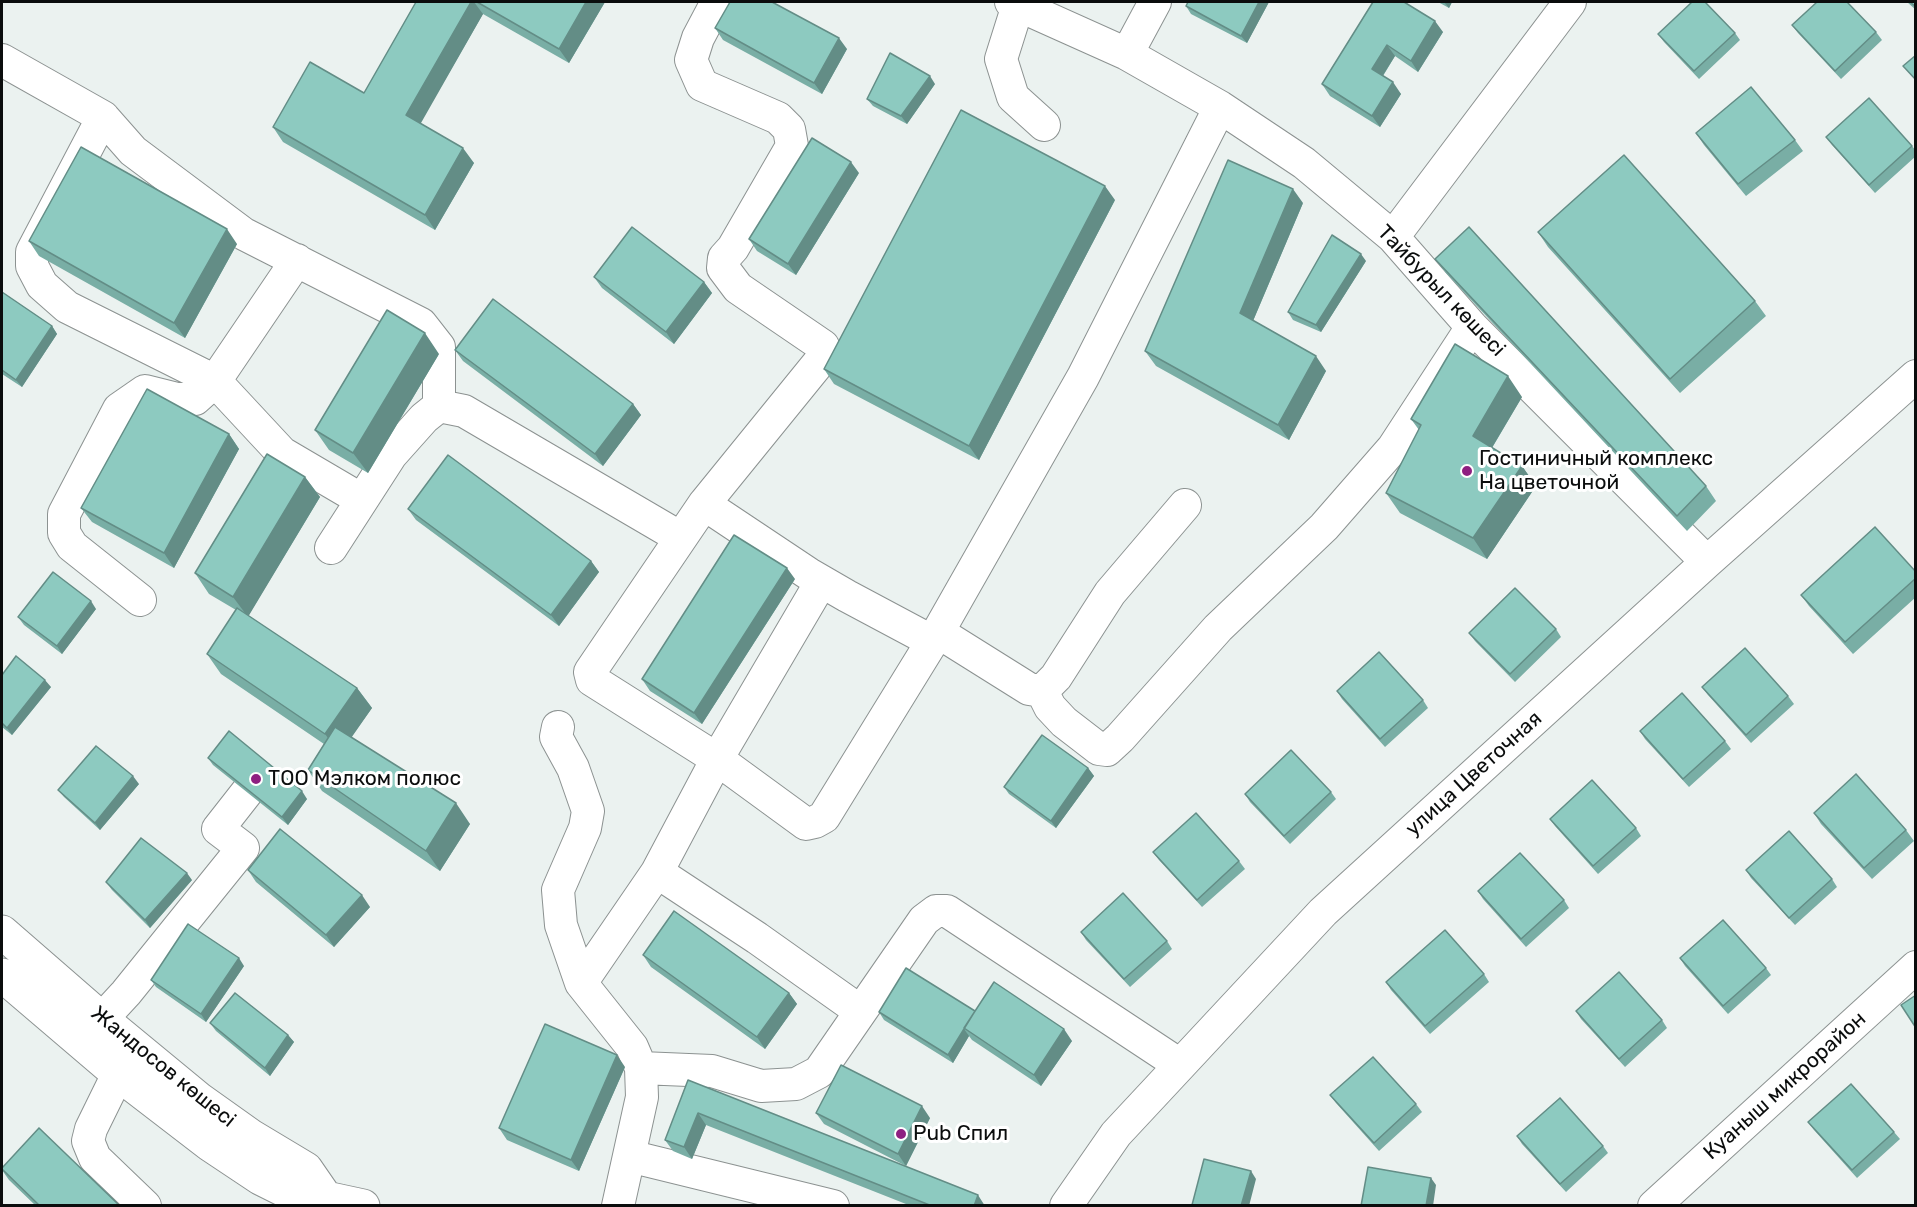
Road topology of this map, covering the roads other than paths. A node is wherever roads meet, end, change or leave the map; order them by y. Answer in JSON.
{"nodes":[{"id":1,"x":717,"y":2,"type":"edge"},
{"id":2,"x":1155,"y":2,"type":"edge"},
{"id":3,"x":1570,"y":2,"type":"edge"},
{"id":4,"x":1014,"y":4,"type":"edge"},
{"id":5,"x":1127,"y":54,"type":"junction"},
{"id":6,"x":2,"y":60,"type":"edge"},
{"id":7,"x":1220,"y":107,"type":"junction"},
{"id":8,"x":103,"y":117,"type":"junction"},
{"id":9,"x":1044,"y":125,"type":"dead end"},
{"id":10,"x":1393,"y":237,"type":"junction"},
{"id":11,"x":297,"y":260,"type":"junction"},
{"id":12,"x":1472,"y":327,"type":"junction"},
{"id":13,"x":1916,"y":376,"type":"edge"},
{"id":14,"x":215,"y":381,"type":"junction"},
{"id":15,"x":438,"y":406,"type":"junction"},
{"id":16,"x":362,"y":500,"type":"junction"},
{"id":17,"x":704,"y":504,"type":"junction"},
{"id":18,"x":1185,"y":505,"type":"dead end"},
{"id":19,"x":681,"y":538,"type":"junction"},
{"id":20,"x":331,"y":548,"type":"dead end"},
{"id":21,"x":1707,"y":562,"type":"junction"},
{"id":22,"x":821,"y":582,"type":"junction"},
{"id":23,"x":141,"y":600,"type":"dead end"},
{"id":24,"x":938,"y":632,"type":"junction"},
{"id":25,"x":1042,"y":692,"type":"junction"},
{"id":26,"x":558,"y":727,"type":"dead end"},
{"id":27,"x":717,"y":759,"type":"junction"},
{"id":28,"x":247,"y":792,"type":"edge"},
{"id":29,"x":657,"y":872,"type":"junction"},
{"id":30,"x":2,"y":932,"type":"edge"},
{"id":31,"x":1916,"y":967,"type":"edge"},
{"id":32,"x":2,"y":975,"type":"edge"},
{"id":33,"x":580,"y":983,"type":"junction"},
{"id":34,"x":860,"y":1011,"type":"junction"},
{"id":35,"x":102,"y":1019,"type":"junction"},
{"id":36,"x":1180,"y":1065,"type":"junction"},
{"id":37,"x":641,"y":1068,"type":"junction"},
{"id":38,"x":118,"y":1074,"type":"junction"},
{"id":39,"x":629,"y":1156,"type":"junction"},
{"id":40,"x":260,"y":1178,"type":"junction"},
{"id":41,"x":322,"y":1202,"type":"edge"},
{"id":42,"x":145,"y":1206,"type":"edge"},
{"id":43,"x":276,"y":1206,"type":"edge"},
{"id":44,"x":363,"y":1206,"type":"edge"},
{"id":45,"x":618,"y":1206,"type":"edge"},
{"id":46,"x":833,"y":1206,"type":"edge"},
{"id":47,"x":1066,"y":1206,"type":"edge"},
{"id":48,"x":1654,"y":1206,"type":"edge"}],
"edges":[{"from":1,"to":17,"type":"street"},
{"from":2,"to":5,"type":"street"},
{"from":3,"to":10,"type":"street"},
{"from":4,"to":5,"type":"street","name":"Тайбурыл көшесі"},
{"from":4,"to":9,"type":"street"},
{"from":5,"to":7,"type":"street","name":"Тайбурыл көшесі"},
{"from":6,"to":8,"type":"street"},
{"from":7,"to":10,"type":"street","name":"Тайбурыл көшесі"},
{"from":7,"to":24,"type":"street"},
{"from":8,"to":11,"type":"street"},
{"from":8,"to":14,"type":"street"},
{"from":10,"to":12,"type":"street","name":"Тайбурыл көшесі"},
{"from":11,"to":14,"type":"street"},
{"from":11,"to":15,"type":"street"},
{"from":12,"to":21,"type":"street","name":"Тайбурыл көшесі"},
{"from":12,"to":25,"type":"street"},
{"from":13,"to":21,"type":"street","name":"улица Цветочная"},
{"from":14,"to":16,"type":"street"},
{"from":14,"to":23,"type":"street"},
{"from":15,"to":16,"type":"street"},
{"from":15,"to":19,"type":"street"},
{"from":16,"to":20,"type":"street"},
{"from":17,"to":19,"type":"street"},
{"from":17,"to":22,"type":"street"},
{"from":18,"to":25,"type":"street"},
{"from":19,"to":27,"type":"street"},
{"from":21,"to":36,"type":"street","name":"улица Цветочная"},
{"from":22,"to":24,"type":"street"},
{"from":22,"to":27,"type":"street"},
{"from":24,"to":25,"type":"street"},
{"from":24,"to":27,"type":"street"},
{"from":26,"to":33,"type":"street"},
{"from":27,"to":29,"type":"street"},
{"from":28,"to":35,"type":"street"},
{"from":29,"to":33,"type":"street"},
{"from":29,"to":34,"type":"street"},
{"from":30,"to":35,"type":"main road","name":"Жандосов көшесі"},
{"from":31,"to":48,"type":"street","name":"Куаныш микрорайон"},
{"from":32,"to":38,"type":"main road","name":"Жандосов көшесі"},
{"from":33,"to":37,"type":"street"},
{"from":34,"to":36,"type":"street"},
{"from":34,"to":37,"type":"street"},
{"from":35,"to":41,"type":"main road","name":"Жандосов көшесі"},
{"from":36,"to":47,"type":"street","name":"улица Цветочная"},
{"from":37,"to":39,"type":"street"},
{"from":38,"to":40,"type":"main road","name":"Жандосов көшесі"},
{"from":38,"to":42,"type":"street"},
{"from":39,"to":45,"type":"street"},
{"from":39,"to":46,"type":"street"},
{"from":40,"to":41,"type":"main road","name":"Жандосов көшесі"},
{"from":40,"to":43,"type":"main road"},
{"from":41,"to":44,"type":"main road","name":"Жандосов көшесі"}]}
